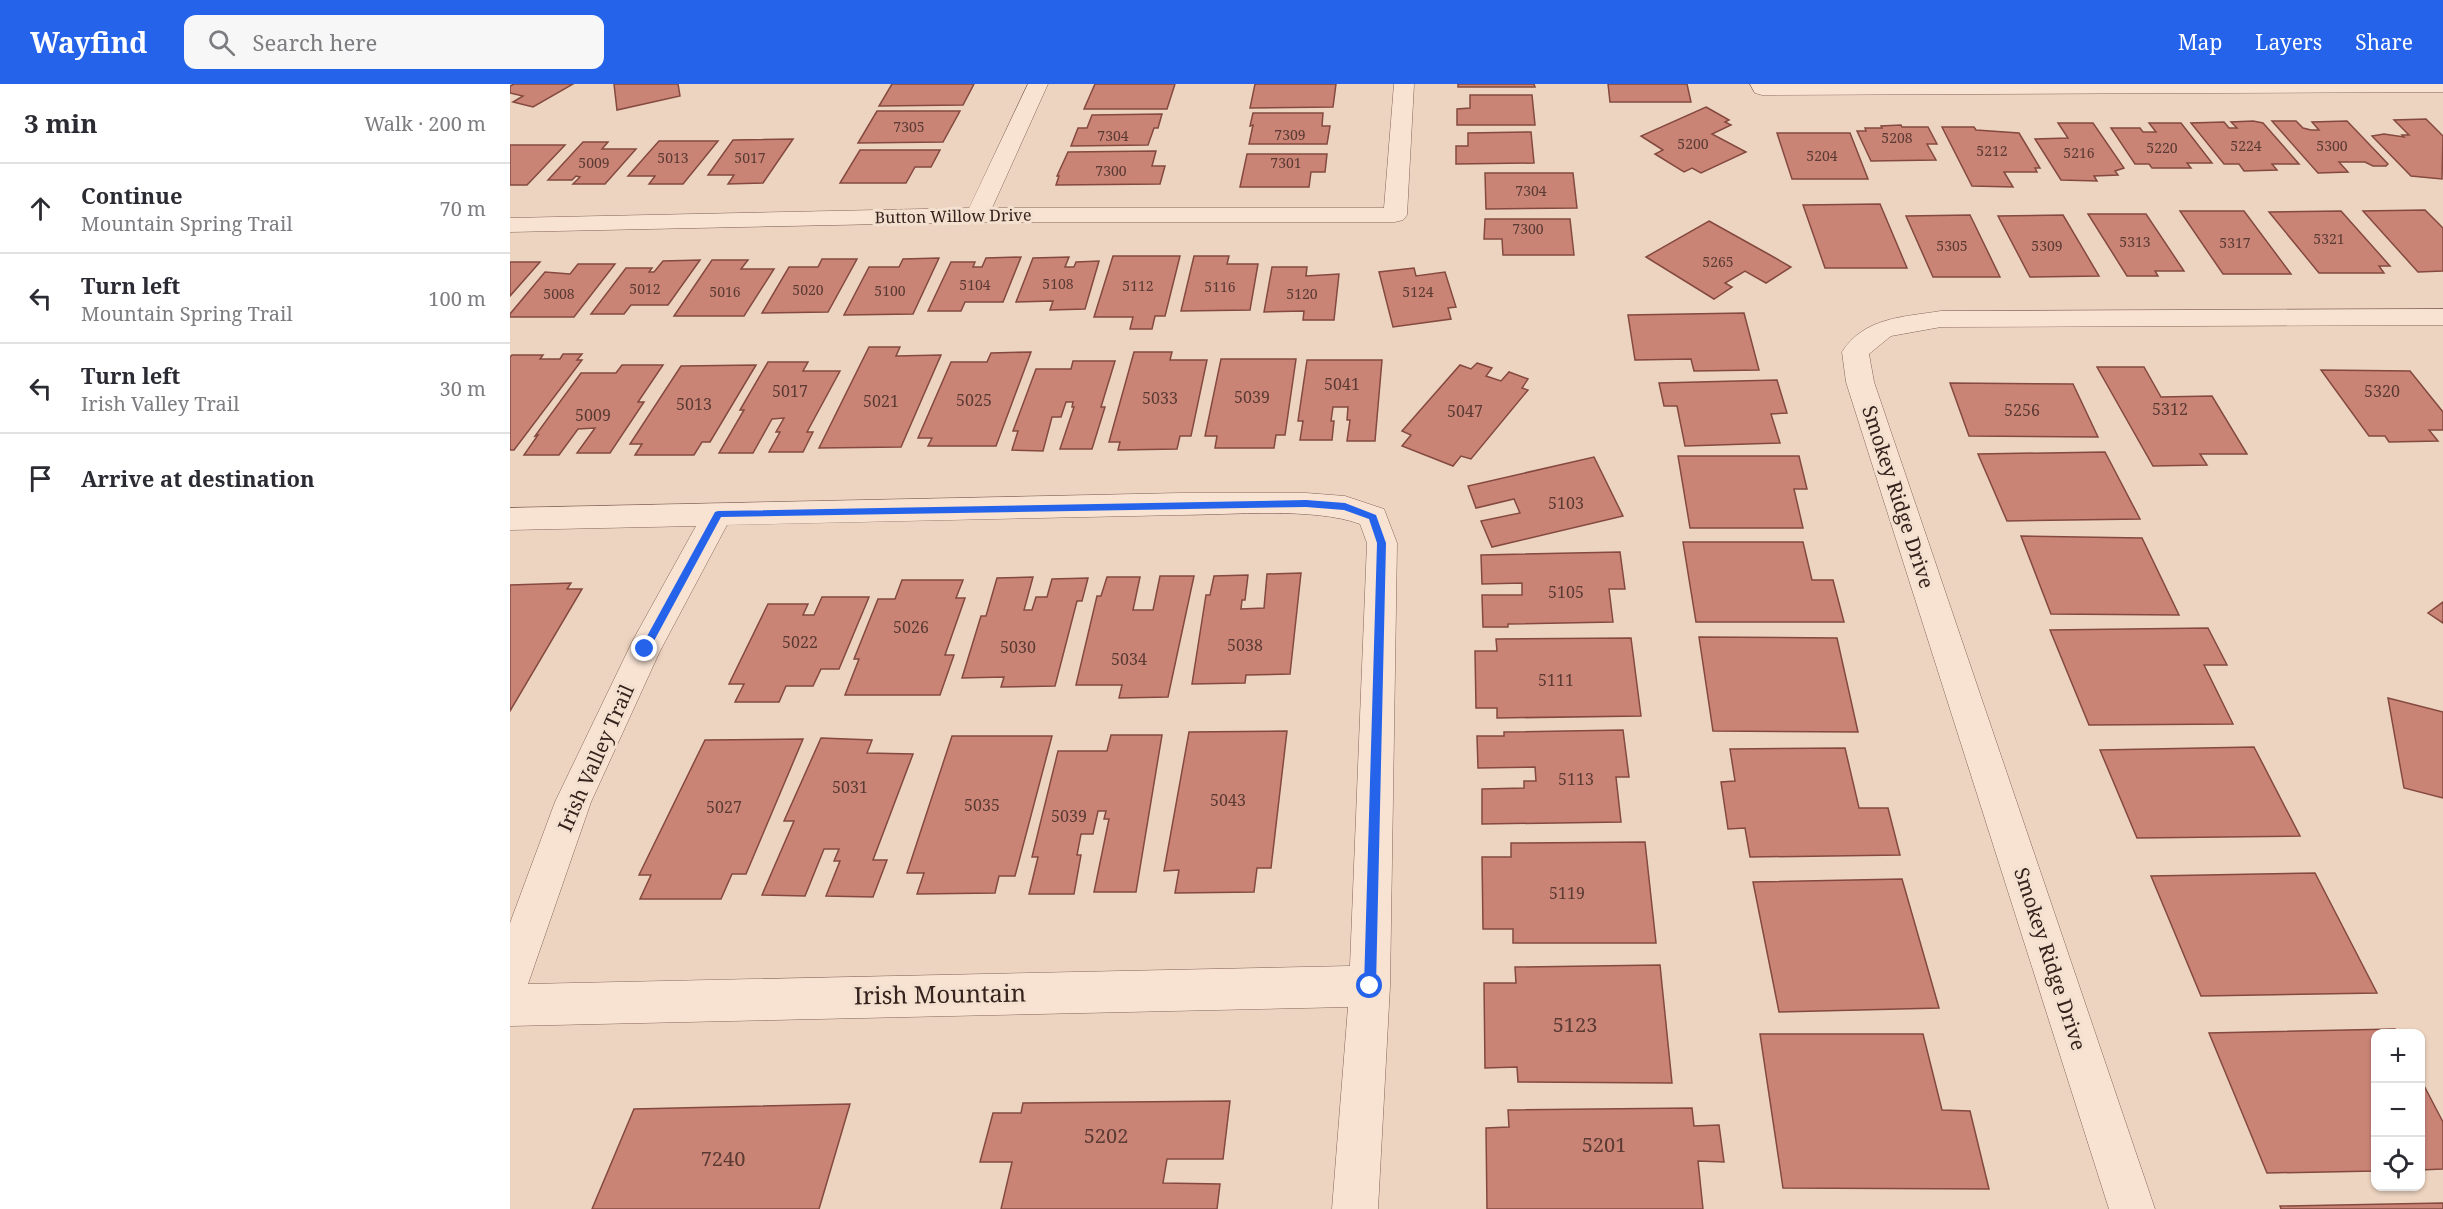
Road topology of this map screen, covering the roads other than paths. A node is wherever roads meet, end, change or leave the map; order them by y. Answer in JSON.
{"nodes":[{"id":1,"x":1038,"y":84,"type":"edge"},
{"id":2,"x":1404,"y":84,"type":"edge"},
{"id":3,"x":2443,"y":86,"type":"edge"},
{"id":4,"x":1761,"y":87,"type":"edge"},
{"id":5,"x":977,"y":215,"type":"junction"},
{"id":6,"x":510,"y":225,"type":"edge"},
{"id":7,"x":2443,"y":317,"type":"edge"},
{"id":8,"x":718,"y":514,"type":"junction"},
{"id":9,"x":510,"y":519,"type":"edge"},
{"id":10,"x":510,"y":978,"type":"edge"},
{"id":11,"x":1370,"y":986,"type":"junction"},
{"id":12,"x":510,"y":1005,"type":"edge"},
{"id":13,"x":1355,"y":1209,"type":"edge"},
{"id":14,"x":2132,"y":1209,"type":"edge"}],
"edges":[{"from":1,"to":5,"type":"street"},
{"from":2,"to":5,"type":"street","name":"Button Willow Drive"},
{"from":3,"to":4,"type":"street"},
{"from":5,"to":6,"type":"street","name":"Button Willow Drive"},
{"from":7,"to":14,"type":"street","name":"Smokey Ridge Drive"},
{"from":8,"to":9,"type":"street"},
{"from":8,"to":10,"type":"street","name":"Irish Valley Trail"},
{"from":8,"to":11,"type":"street"},
{"from":11,"to":12,"type":"street","name":"Irish Mountain"},
{"from":11,"to":13,"type":"street"}]}
